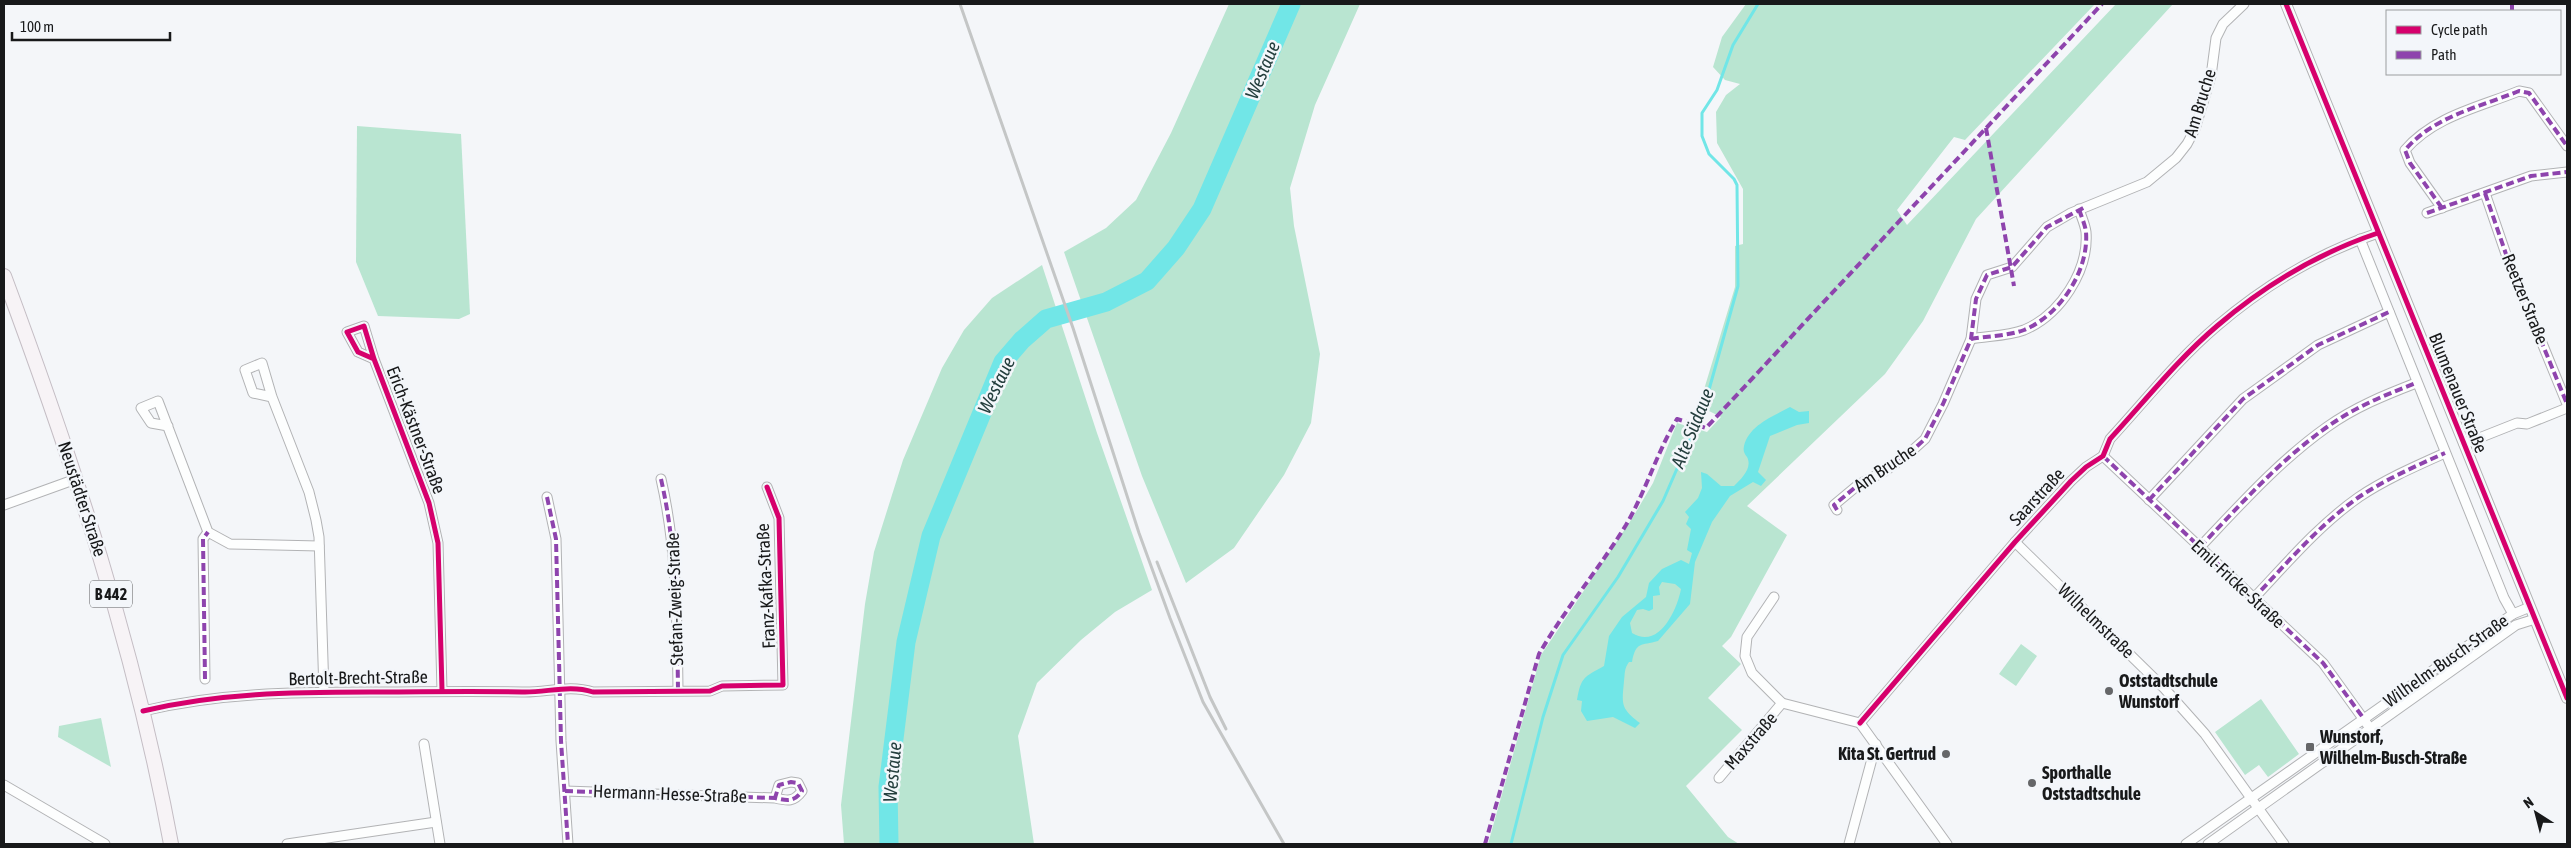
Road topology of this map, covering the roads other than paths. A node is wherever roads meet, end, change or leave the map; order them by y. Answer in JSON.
{"nodes":[{"id":1,"x":2244,"y":4,"type":"edge"},
{"id":2,"x":2286,"y":4,"type":"edge"},
{"id":3,"x":2567,"y":146,"type":"edge"},
{"id":4,"x":2567,"y":172,"type":"edge"},
{"id":5,"x":2484,"y":193,"type":"junction"},
{"id":6,"x":2442,"y":208,"type":"junction"},
{"id":7,"x":2079,"y":209,"type":"junction"},
{"id":8,"x":2427,"y":214,"type":"dead end"},
{"id":9,"x":2378,"y":234,"type":"junction"},
{"id":10,"x":2360,"y":240,"type":"junction"},
{"id":11,"x":4,"y":276,"type":"edge"},
{"id":12,"x":2389,"y":312,"type":"junction"},
{"id":13,"x":1970,"y":339,"type":"junction"},
{"id":14,"x":374,"y":359,"type":"dead end"},
{"id":15,"x":2416,"y":383,"type":"junction"},
{"id":16,"x":272,"y":397,"type":"dead end"},
{"id":17,"x":2567,"y":404,"type":"edge"},
{"id":18,"x":2567,"y":408,"type":"edge"},
{"id":19,"x":168,"y":426,"type":"dead end"},
{"id":20,"x":2464,"y":444,"type":"junction"},
{"id":21,"x":2445,"y":453,"type":"junction"},
{"id":22,"x":2103,"y":456,"type":"junction"},
{"id":23,"x":76,"y":479,"type":"junction"},
{"id":24,"x":662,"y":479,"type":"dead end"},
{"id":25,"x":767,"y":487,"type":"dead end"},
{"id":26,"x":547,"y":497,"type":"dead end"},
{"id":27,"x":2149,"y":500,"type":"junction"},
{"id":28,"x":4,"y":505,"type":"edge"},
{"id":29,"x":1837,"y":510,"type":"dead end"},
{"id":30,"x":208,"y":532,"type":"junction"},
{"id":31,"x":2014,"y":542,"type":"junction"},
{"id":32,"x":319,"y":546,"type":"junction"},
{"id":33,"x":2200,"y":547,"type":"junction"},
{"id":34,"x":1774,"y":597,"type":"dead end"},
{"id":35,"x":2253,"y":598,"type":"junction"},
{"id":36,"x":2530,"y":607,"type":"junction"},
{"id":37,"x":2513,"y":614,"type":"junction"},
{"id":38,"x":2535,"y":619,"type":"junction"},
{"id":39,"x":205,"y":679,"type":"dead end"},
{"id":40,"x":783,"y":685,"type":"joint"},
{"id":41,"x":560,"y":688,"type":"junction"},
{"id":42,"x":442,"y":690,"type":"junction"},
{"id":43,"x":678,"y":690,"type":"junction"},
{"id":44,"x":324,"y":692,"type":"junction"},
{"id":45,"x":2567,"y":698,"type":"edge"},
{"id":46,"x":1782,"y":703,"type":"junction"},
{"id":47,"x":143,"y":711,"type":"junction"},
{"id":48,"x":2364,"y":719,"type":"junction"},
{"id":49,"x":1860,"y":723,"type":"junction"},
{"id":50,"x":2370,"y":728,"type":"junction"},
{"id":51,"x":424,"y":744,"type":"dead end"},
{"id":52,"x":1876,"y":744,"type":"junction"},
{"id":53,"x":1719,"y":778,"type":"dead end"},
{"id":54,"x":4,"y":785,"type":"edge"},
{"id":55,"x":565,"y":791,"type":"junction"},
{"id":56,"x":775,"y":798,"type":"dead end"},
{"id":57,"x":2251,"y":798,"type":"junction"},
{"id":58,"x":2258,"y":808,"type":"junction"},
{"id":59,"x":436,"y":822,"type":"junction"},
{"id":60,"x":312,"y":842,"type":"edge"},
{"id":61,"x":105,"y":844,"type":"edge"},
{"id":62,"x":171,"y":844,"type":"edge"},
{"id":63,"x":287,"y":844,"type":"edge"},
{"id":64,"x":440,"y":844,"type":"edge"},
{"id":65,"x":568,"y":844,"type":"edge"},
{"id":66,"x":1850,"y":844,"type":"edge"},
{"id":67,"x":1947,"y":844,"type":"edge"},
{"id":68,"x":2186,"y":844,"type":"edge"},
{"id":69,"x":2208,"y":844,"type":"edge"},
{"id":70,"x":2284,"y":844,"type":"edge"}],
"edges":[{"from":1,"to":7,"type":"street","name":"Am Bruche"},
{"from":2,"to":9,"type":"street","name":"Blumenauer Straße"},
{"from":3,"to":6,"type":"street"},
{"from":4,"to":5,"type":"street"},
{"from":5,"to":6,"type":"street"},
{"from":5,"to":17,"type":"street","name":"Reetzer Straße"},
{"from":6,"to":8,"type":"street"},
{"from":7,"to":13,"type":"street","name":"Am Bruche"},
{"from":7,"to":13,"type":"street"},
{"from":9,"to":10,"type":"street","name":"Saarstraße"},
{"from":9,"to":20,"type":"street","name":"Blumenauer Straße"},
{"from":10,"to":12,"type":"street","name":"Blumenauer Straße"},
{"from":10,"to":22,"type":"street","name":"Saarstraße"},
{"from":11,"to":23,"type":"main road","name":"Neustädter Straße","number":"B 442"},
{"from":12,"to":15,"type":"street","name":"Blumenauer Straße"},
{"from":12,"to":27,"type":"street"},
{"from":13,"to":29,"type":"street","name":"Am Bruche"},
{"from":14,"to":42,"type":"street","name":"Erich-Kästner-Straße"},
{"from":15,"to":21,"type":"street","name":"Blumenauer Straße"},
{"from":15,"to":33,"type":"street"},
{"from":16,"to":32,"type":"street"},
{"from":18,"to":20,"type":"street"},
{"from":19,"to":30,"type":"street"},
{"from":20,"to":36,"type":"street","name":"Blumenauer Straße"},
{"from":21,"to":35,"type":"street"},
{"from":21,"to":37,"type":"street","name":"Blumenauer Straße"},
{"from":22,"to":27,"type":"street","name":"Emil-Fricke-Straße"},
{"from":22,"to":31,"type":"street","name":"Saarstraße"},
{"from":23,"to":28,"type":"street"},
{"from":23,"to":47,"type":"main road","name":"Neustädter Straße","number":"B 442"},
{"from":24,"to":43,"type":"street","name":"Stefan-Zweig-Straße"},
{"from":25,"to":40,"type":"street","name":"Franz-Kafka-Straße"},
{"from":26,"to":41,"type":"street"},
{"from":27,"to":33,"type":"street","name":"Emil-Fricke-Straße"},
{"from":30,"to":32,"type":"street"},
{"from":30,"to":39,"type":"street"},
{"from":31,"to":49,"type":"street","name":"Saarstraße"},
{"from":31,"to":57,"type":"street","name":"Wilhelmstraße"},
{"from":32,"to":44,"type":"street"},
{"from":33,"to":35,"type":"street","name":"Emil-Fricke-Straße"},
{"from":34,"to":46,"type":"street"},
{"from":35,"to":48,"type":"street","name":"Emil-Fricke-Straße"},
{"from":36,"to":37,"type":"street","name":"Wilhelm-Busch-Straße"},
{"from":36,"to":38,"type":"street","name":"Blumenauer Straße"},
{"from":37,"to":48,"type":"street","name":"Wilhelm-Busch-Straße"},
{"from":38,"to":45,"type":"street","name":"Blumenauer Straße"},
{"from":38,"to":50,"type":"street","name":"Wilhelm-Busch-Straße"},
{"from":40,"to":43,"type":"street","name":"Bertolt-Brecht-Straße"},
{"from":41,"to":42,"type":"street","name":"Bertolt-Brecht-Straße"},
{"from":41,"to":43,"type":"street","name":"Bertolt-Brecht-Straße"},
{"from":41,"to":55,"type":"street"},
{"from":42,"to":44,"type":"street","name":"Bertolt-Brecht-Straße"},
{"from":44,"to":47,"type":"street","name":"Bertolt-Brecht-Straße"},
{"from":46,"to":49,"type":"street"},
{"from":46,"to":53,"type":"street","name":"Maxstraße"},
{"from":47,"to":62,"type":"main road","name":"Neustädter Straße","number":"B 442"},
{"from":48,"to":50,"type":"street"},
{"from":48,"to":57,"type":"street","name":"Wilhelm-Busch-Straße"},
{"from":49,"to":52,"type":"street"},
{"from":50,"to":58,"type":"street","name":"Wilhelm-Busch-Straße"},
{"from":51,"to":59,"type":"street"},
{"from":52,"to":66,"type":"street"},
{"from":52,"to":67,"type":"street"},
{"from":54,"to":61,"type":"street"},
{"from":55,"to":56,"type":"street","name":"Hermann-Hesse-Straße"},
{"from":55,"to":65,"type":"street"},
{"from":57,"to":58,"type":"street","name":"Wilhelmstraße"},
{"from":57,"to":68,"type":"street","name":"Wilhelm-Busch-Straße"},
{"from":58,"to":69,"type":"street","name":"Wilhelm-Busch-Straße"},
{"from":58,"to":70,"type":"street","name":"Wilhelmstraße"},
{"from":59,"to":60,"type":"street"},
{"from":59,"to":64,"type":"street"},
{"from":60,"to":63,"type":"street"}]}
